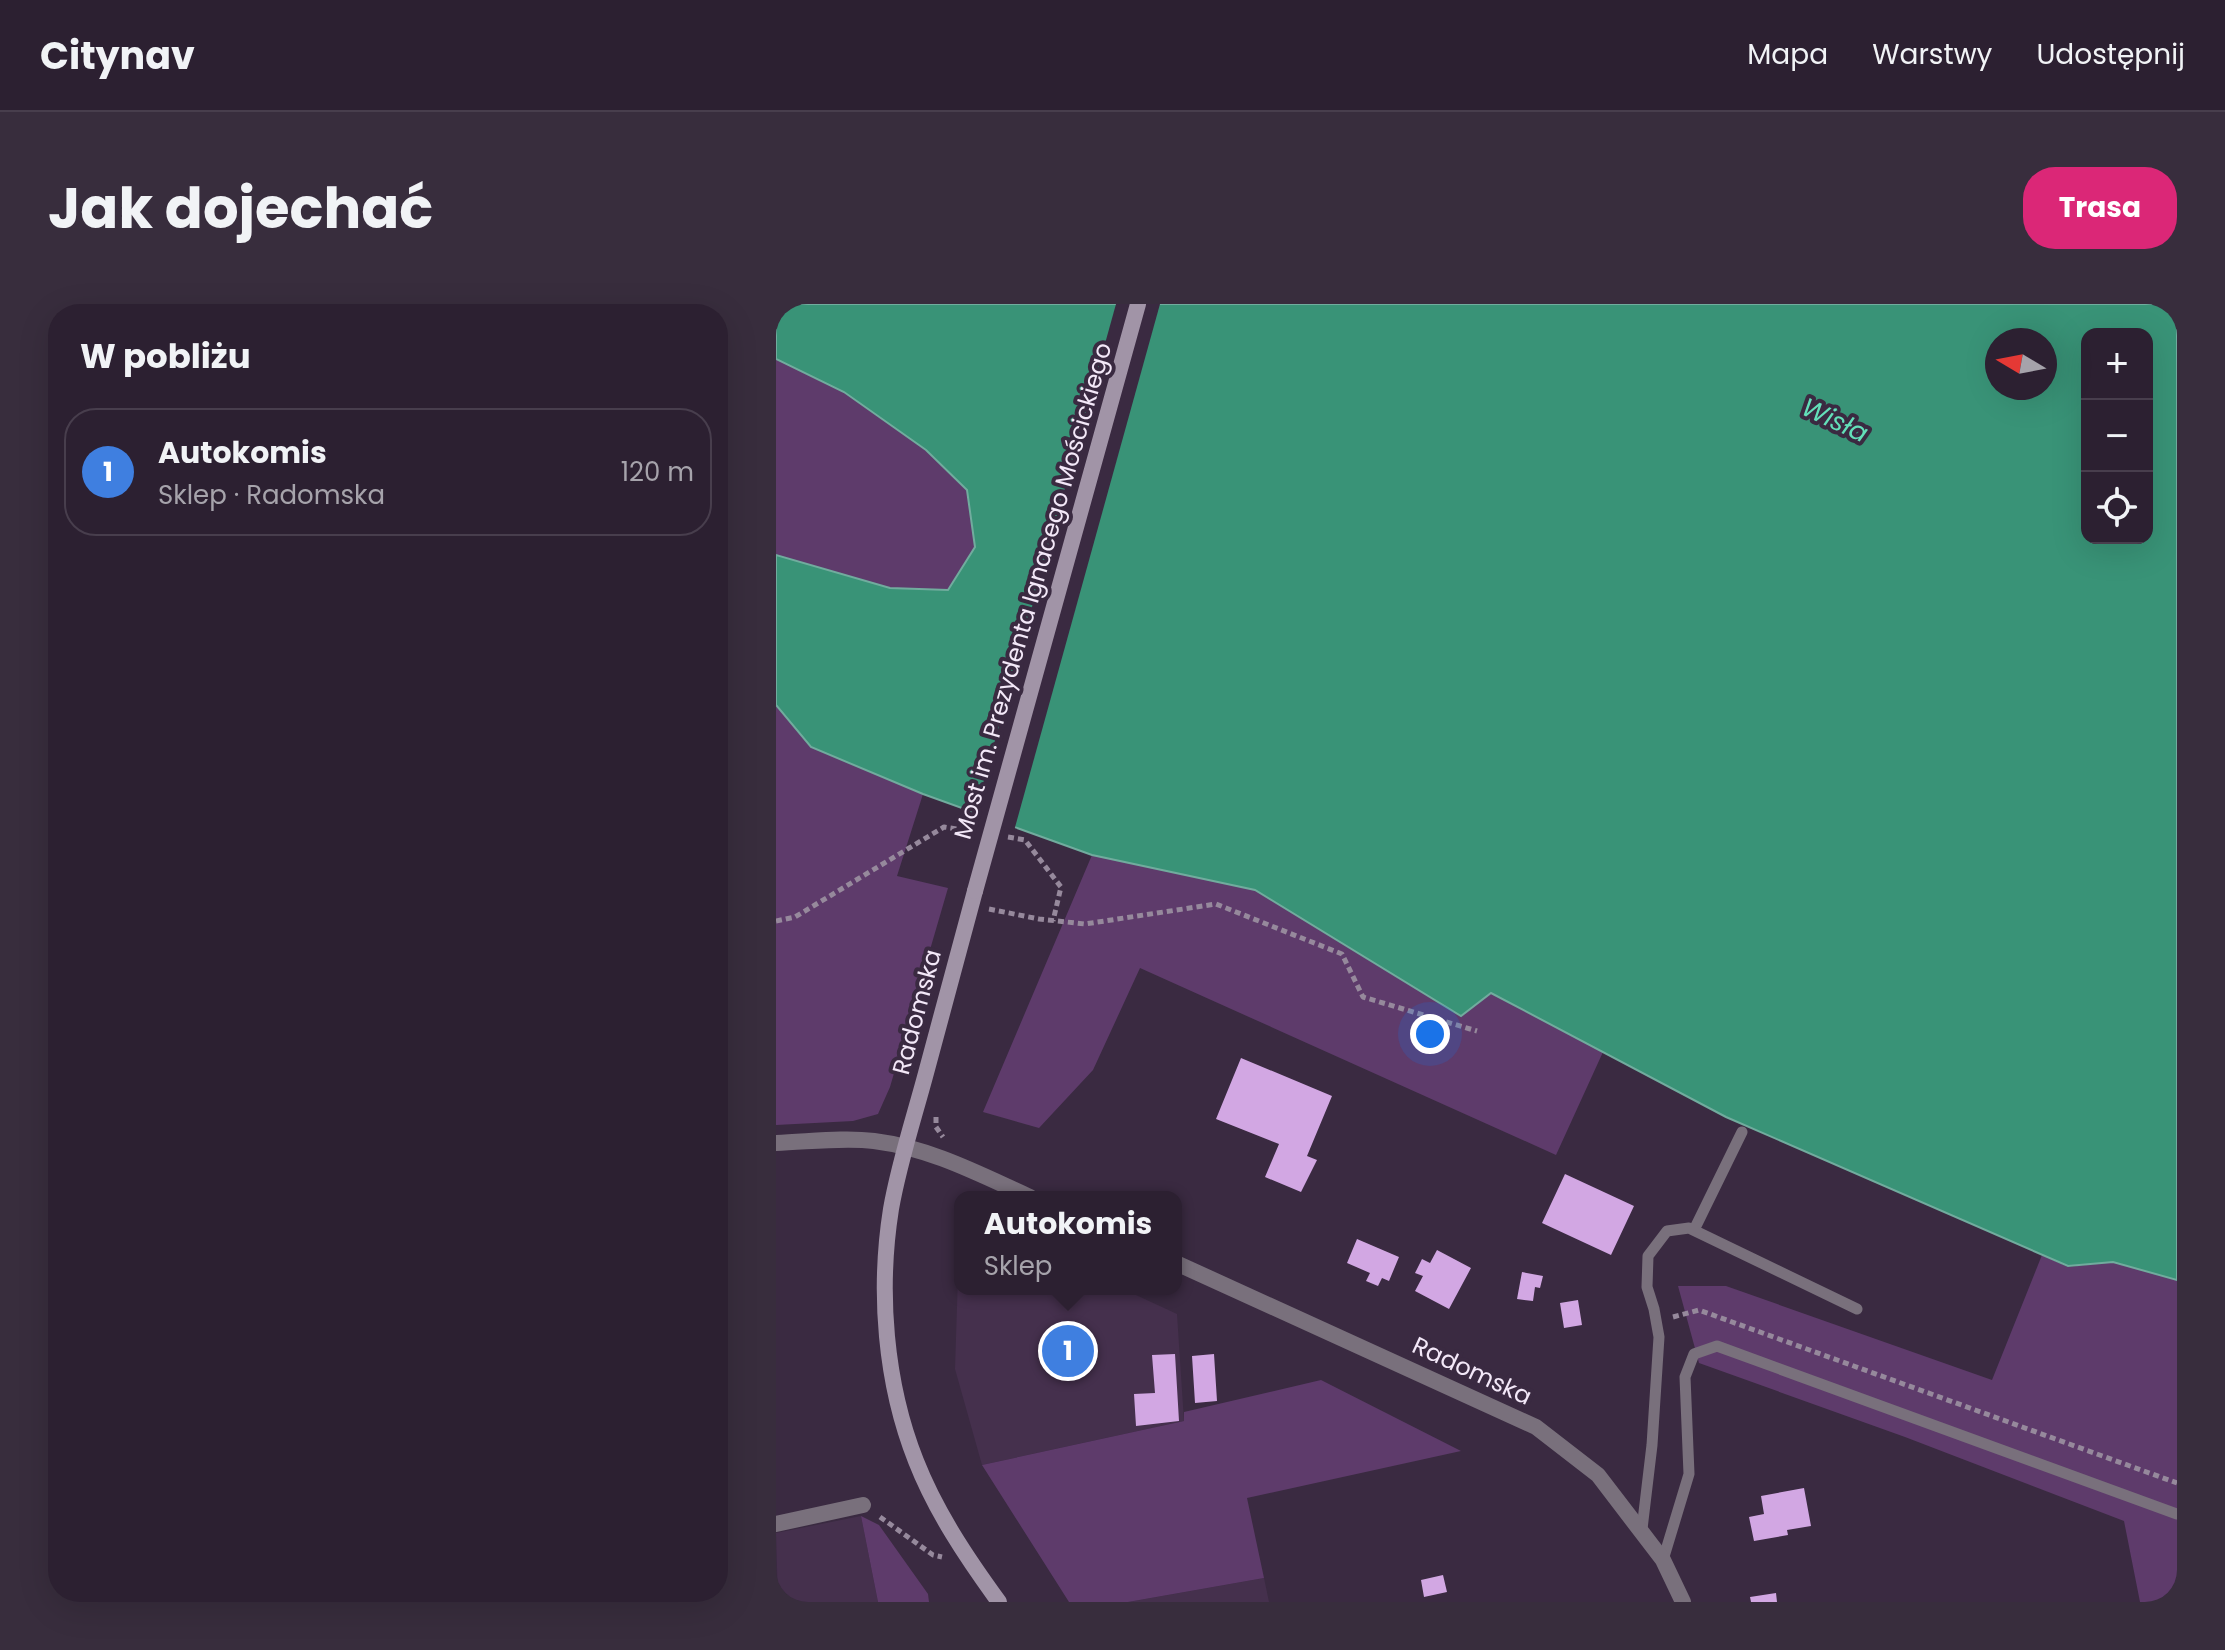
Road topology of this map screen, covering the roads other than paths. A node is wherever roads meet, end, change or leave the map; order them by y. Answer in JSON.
{"nodes":[{"id":1,"x":1138,"y":304,"type":"edge"},
{"id":2,"x":975,"y":891,"type":"joint"},
{"id":3,"x":1742,"y":1132,"type":"dead end"},
{"id":4,"x":776,"y":1143,"type":"edge"},
{"id":5,"x":905,"y":1146,"type":"junction"},
{"id":6,"x":1017,"y":1191,"type":"edge"},
{"id":7,"x":1694,"y":1230,"type":"junction"},
{"id":8,"x":1182,"y":1266,"type":"edge"},
{"id":9,"x":1857,"y":1309,"type":"dead end"},
{"id":10,"x":863,"y":1505,"type":"road end"},
{"id":11,"x":2177,"y":1514,"type":"edge"},
{"id":12,"x":776,"y":1524,"type":"edge"},
{"id":13,"x":1642,"y":1529,"type":"junction"},
{"id":14,"x":1663,"y":1560,"type":"junction"},
{"id":15,"x":999,"y":1602,"type":"edge"},
{"id":16,"x":1683,"y":1602,"type":"edge"}],
"edges":[{"from":1,"to":2,"type":"main road","name":"Most im. Prezydenta Ignacego Mościckiego","bridge":true},
{"from":2,"to":5,"type":"main road","name":"Radomska"},
{"from":3,"to":7,"type":"lane"},
{"from":4,"to":5,"type":"street"},
{"from":5,"to":6,"type":"street"},
{"from":5,"to":15,"type":"main road","name":"Radomska"},
{"from":7,"to":9,"type":"lane"},
{"from":7,"to":13,"type":"lane"},
{"from":8,"to":13,"type":"street","name":"Radomska"},
{"from":10,"to":12,"type":"street"},
{"from":11,"to":14,"type":"lane"},
{"from":13,"to":14,"type":"street","name":"Radomska"},
{"from":14,"to":16,"type":"street","name":"Radomska"}]}
